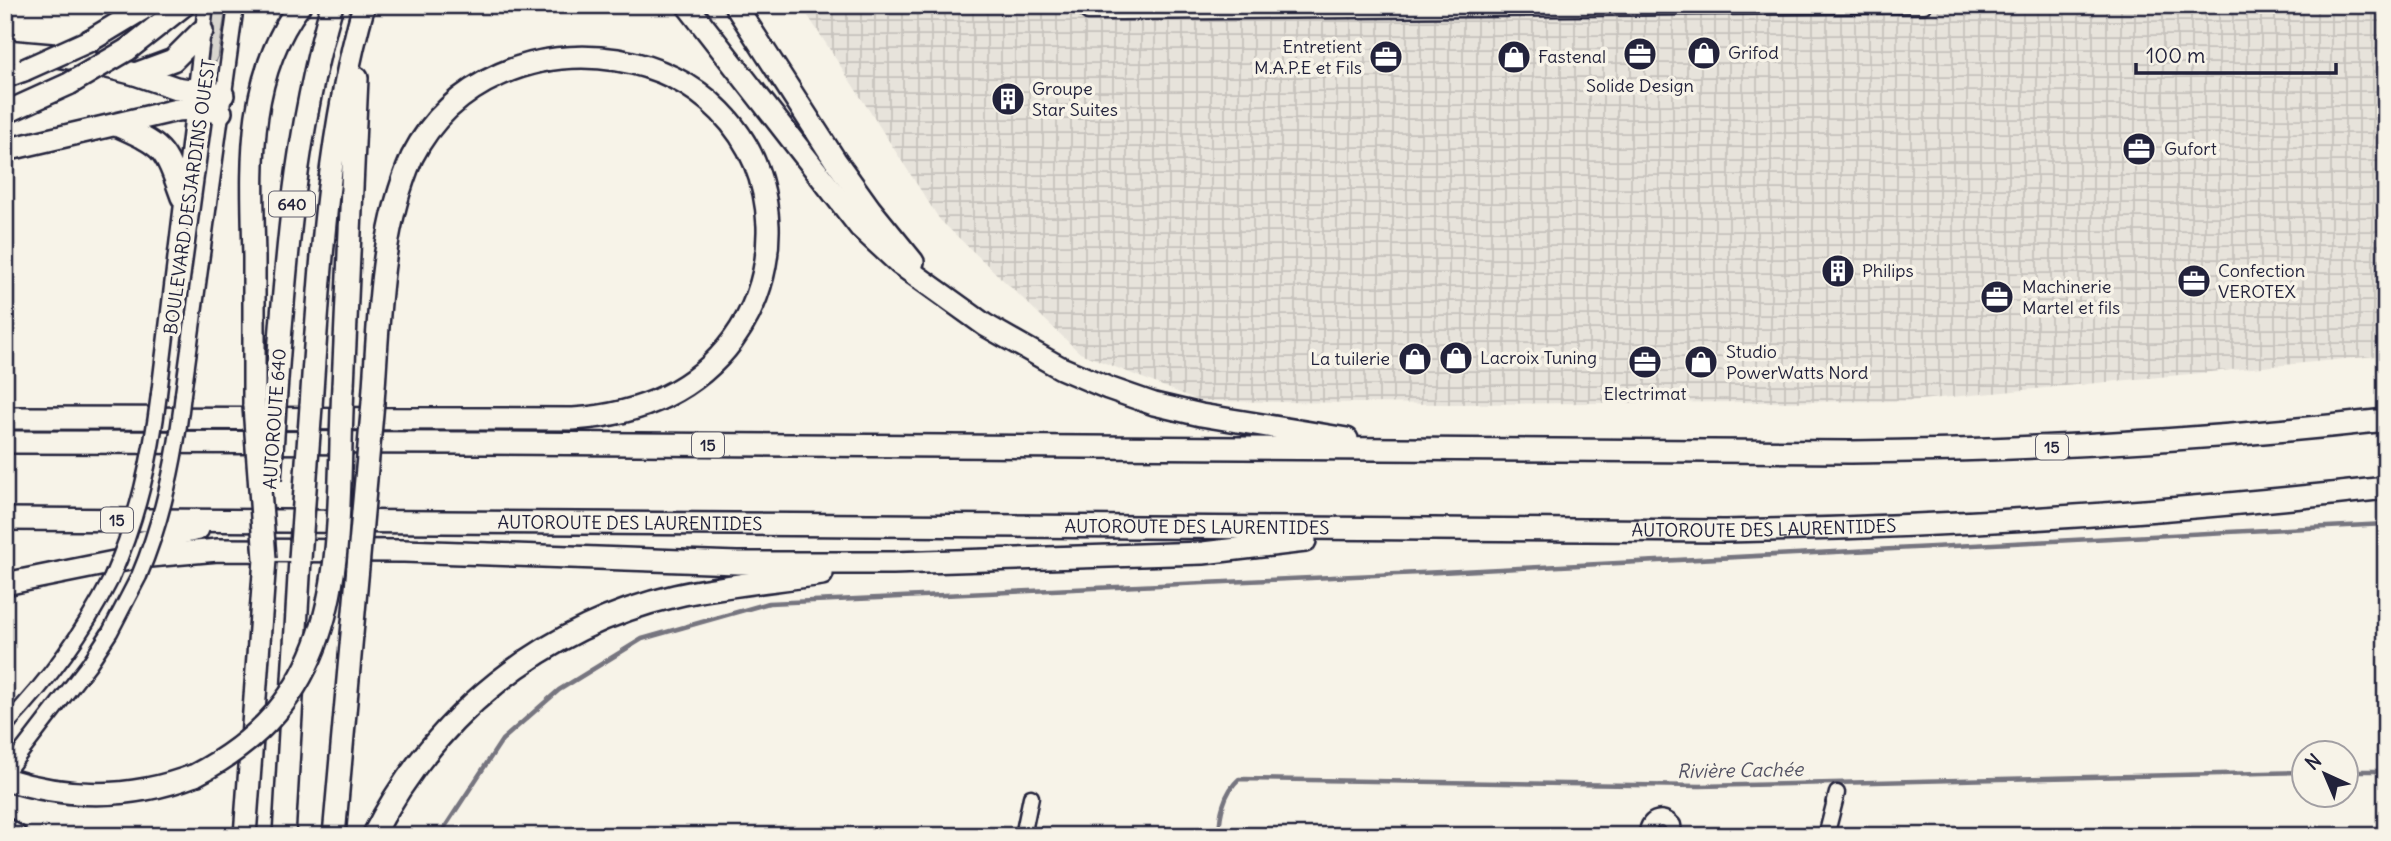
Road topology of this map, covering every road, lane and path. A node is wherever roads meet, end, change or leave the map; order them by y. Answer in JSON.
{"nodes":[{"id":1,"x":149,"y":5,"type":"edge"},
{"id":2,"x":206,"y":5,"type":"edge"},
{"id":3,"x":236,"y":5,"type":"edge"},
{"id":4,"x":300,"y":5,"type":"edge"},
{"id":5,"x":332,"y":5,"type":"edge"},
{"id":6,"x":687,"y":5,"type":"edge"},
{"id":7,"x":735,"y":5,"type":"edge"},
{"id":8,"x":1924,"y":5,"type":"edge"},
{"id":9,"x":1349,"y":8,"type":"edge"},
{"id":10,"x":1088,"y":9,"type":"edge"},
{"id":11,"x":179,"y":10,"type":"edge"},
{"id":12,"x":361,"y":12,"type":"edge"},
{"id":13,"x":202,"y":31,"type":"junction"},
{"id":14,"x":5,"y":51,"type":"edge"},
{"id":15,"x":15,"y":74,"type":"edge"},
{"id":16,"x":135,"y":74,"type":"junction"},
{"id":17,"x":193,"y":100,"type":"junction"},
{"id":18,"x":222,"y":104,"type":"junction"},
{"id":19,"x":5,"y":113,"type":"edge"},
{"id":20,"x":116,"y":125,"type":"junction"},
{"id":21,"x":5,"y":150,"type":"edge"},
{"id":22,"x":182,"y":197,"type":"junction"},
{"id":23,"x":934,"y":288,"type":"junction"},
{"id":24,"x":265,"y":406,"type":"junction"},
{"id":25,"x":5,"y":407,"type":"edge"},
{"id":26,"x":5,"y":418,"type":"edge"},
{"id":27,"x":52,"y":418,"type":"junction"},
{"id":28,"x":2386,"y":420,"type":"edge"},
{"id":29,"x":5,"y":442,"type":"edge"},
{"id":30,"x":1410,"y":450,"type":"junction"},
{"id":31,"x":2386,"y":488,"type":"edge"},
{"id":32,"x":5,"y":519,"type":"edge"},
{"id":33,"x":230,"y":521,"type":"junction"},
{"id":34,"x":1401,"y":530,"type":"junction"},
{"id":35,"x":893,"y":564,"type":"junction"},
{"id":36,"x":5,"y":569,"type":"edge"},
{"id":37,"x":5,"y":583,"type":"edge"},
{"id":38,"x":5,"y":726,"type":"edge"},
{"id":39,"x":11,"y":779,"type":"edge"},
{"id":40,"x":1837,"y":793,"type":"dead end"},
{"id":41,"x":1031,"y":797,"type":"dead end"},
{"id":42,"x":5,"y":829,"type":"edge"},
{"id":43,"x":16,"y":836,"type":"edge"},
{"id":44,"x":245,"y":836,"type":"edge"},
{"id":45,"x":284,"y":836,"type":"edge"},
{"id":46,"x":334,"y":836,"type":"edge"},
{"id":47,"x":373,"y":836,"type":"edge"},
{"id":48,"x":1023,"y":836,"type":"edge"},
{"id":49,"x":1647,"y":836,"type":"edge"},
{"id":50,"x":1674,"y":836,"type":"edge"},
{"id":51,"x":1826,"y":836,"type":"edge"}],
"edges":[{"from":1,"to":15,"type":"highway","bridge":true},
{"from":2,"to":13,"type":"street","name":"BOULEVARD DESJARDINS OUEST"},
{"from":3,"to":18,"type":"street","name":"BOULEVARD DESJARDINS OUEST"},
{"from":4,"to":24,"type":"highway"},
{"from":5,"to":24,"type":"highway","name":"AUTOROUTE 640","number":"640"},
{"from":6,"to":23,"type":"highway"},
{"from":7,"to":23,"type":"highway"},
{"from":8,"to":9,"type":"street"},
{"from":9,"to":10,"type":"street"},
{"from":11,"to":19,"type":"highway","bridge":true},
{"from":12,"to":39,"type":"highway","bridge":true},
{"from":12,"to":45,"type":"highway","name":"AUTOROUTE 640","number":"640","bridge":true},
{"from":13,"to":16,"type":"highway"},
{"from":13,"to":17,"type":"street","name":"BOULEVARD DESJARDINS OUEST"},
{"from":14,"to":16,"type":"highway"},
{"from":16,"to":17,"type":"highway"},
{"from":17,"to":18,"type":"highway"},
{"from":17,"to":20,"type":"highway"},
{"from":17,"to":22,"type":"street","name":"BOULEVARD DESJARDINS OUEST"},
{"from":18,"to":39,"type":"street","name":"BOULEVARD DESJARDINS OUEST","bridge":true},
{"from":20,"to":21,"type":"highway"},
{"from":20,"to":22,"type":"highway"},
{"from":22,"to":38,"type":"street","name":"BOULEVARD DESJARDINS OUEST","bridge":true},
{"from":23,"to":30,"type":"highway"},
{"from":24,"to":44,"type":"highway","bridge":true},
{"from":25,"to":27,"type":"highway"},
{"from":26,"to":27,"type":"highway"},
{"from":27,"to":46,"type":"highway","bridge":true},
{"from":28,"to":30,"type":"highway","number":"15"},
{"from":29,"to":30,"type":"highway","number":"15"},
{"from":31,"to":34,"type":"highway","name":"AUTOROUTE DES LAURENTIDES","number":"15"},
{"from":32,"to":33,"type":"highway","name":"AUTOROUTE DES LAURENTIDES","number":"15"},
{"from":33,"to":34,"type":"highway","name":"AUTOROUTE DES LAURENTIDES","number":"15"},
{"from":33,"to":36,"type":"highway"},
{"from":34,"to":35,"type":"highway"},
{"from":35,"to":37,"type":"highway"},
{"from":35,"to":47,"type":"highway"},
{"from":40,"to":51,"type":"street"},
{"from":41,"to":48,"type":"street"},
{"from":42,"to":43,"type":"highway"},
{"from":49,"to":50,"type":"street"}]}
